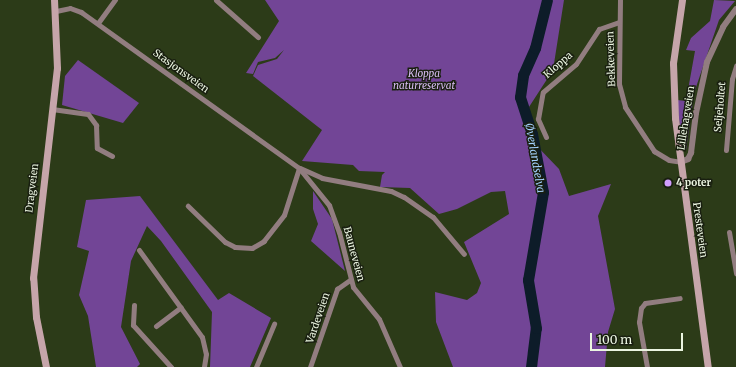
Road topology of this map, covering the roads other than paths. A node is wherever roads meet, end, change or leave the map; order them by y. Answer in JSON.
{"nodes":[{"id":1,"x":54,"y":0,"type":"edge"},
{"id":2,"x":115,"y":0,"type":"edge"},
{"id":3,"x":216,"y":0,"type":"edge"},
{"id":4,"x":620,"y":0,"type":"edge"},
{"id":5,"x":682,"y":0,"type":"edge"},
{"id":6,"x":736,"y":9,"type":"edge"},
{"id":7,"x":56,"y":11,"type":"junction"},
{"id":8,"x":619,"y":22,"type":"junction"},
{"id":9,"x":98,"y":23,"type":"junction"},
{"id":10,"x":258,"y":37,"type":"dead end"},
{"id":11,"x":736,"y":66,"type":"edge"},
{"id":12,"x":52,"y":109,"type":"junction"},
{"id":13,"x":546,"y":137,"type":"dead end"},
{"id":14,"x":726,"y":150,"type":"dead end"},
{"id":15,"x":112,"y":156,"type":"dead end"},
{"id":16,"x":681,"y":162,"type":"junction"},
{"id":17,"x":299,"y":168,"type":"junction"},
{"id":18,"x":188,"y":206,"type":"dead end"},
{"id":19,"x":729,"y":232,"type":"dead end"},
{"id":20,"x":139,"y":250,"type":"dead end"},
{"id":21,"x":464,"y":254,"type":"dead end"},
{"id":22,"x":736,"y":273,"type":"edge"},
{"id":23,"x":350,"y":280,"type":"junction"},
{"id":24,"x":680,"y":298,"type":"dead end"},
{"id":25,"x":134,"y":305,"type":"dead end"},
{"id":26,"x":180,"y":307,"type":"junction"},
{"id":27,"x":274,"y":324,"type":"dead end"},
{"id":28,"x":156,"y":326,"type":"dead end"},
{"id":29,"x":46,"y":367,"type":"edge"},
{"id":30,"x":171,"y":367,"type":"edge"},
{"id":31,"x":204,"y":367,"type":"edge"},
{"id":32,"x":256,"y":367,"type":"edge"},
{"id":33,"x":310,"y":367,"type":"edge"},
{"id":34,"x":400,"y":367,"type":"edge"},
{"id":35,"x":647,"y":367,"type":"edge"},
{"id":36,"x":708,"y":367,"type":"edge"}],
"edges":[{"from":1,"to":7,"type":"main road"},
{"from":2,"to":9,"type":"street"},
{"from":3,"to":10,"type":"street"},
{"from":4,"to":8,"type":"street","name":"Bekkeveien"},
{"from":5,"to":16,"type":"main road","name":"Presteveien"},
{"from":6,"to":16,"type":"street","name":"Lillehagveien"},
{"from":7,"to":9,"type":"street","name":"Stasjonsveien"},
{"from":7,"to":12,"type":"main road","name":"Dragveien"},
{"from":8,"to":13,"type":"street","name":"Kloppa"},
{"from":8,"to":16,"type":"street","name":"Bekkeveien"},
{"from":9,"to":17,"type":"street","name":"Stasjonsveien"},
{"from":11,"to":14,"type":"street","name":"Seljeholtet"},
{"from":12,"to":15,"type":"street"},
{"from":12,"to":29,"type":"main road","name":"Dragveien"},
{"from":16,"to":36,"type":"main road","name":"Presteveien"},
{"from":17,"to":18,"type":"street"},
{"from":17,"to":21,"type":"street","name":"Stasjonsveien"},
{"from":17,"to":23,"type":"street","name":"Bauneveien"},
{"from":19,"to":22,"type":"street"},
{"from":20,"to":26,"type":"street"},
{"from":23,"to":33,"type":"street","name":"Vardeveien"},
{"from":23,"to":34,"type":"street","name":"Bauneveien"},
{"from":24,"to":35,"type":"street"},
{"from":25,"to":30,"type":"street"},
{"from":26,"to":28,"type":"street"},
{"from":26,"to":31,"type":"street"},
{"from":27,"to":32,"type":"street"}]}
